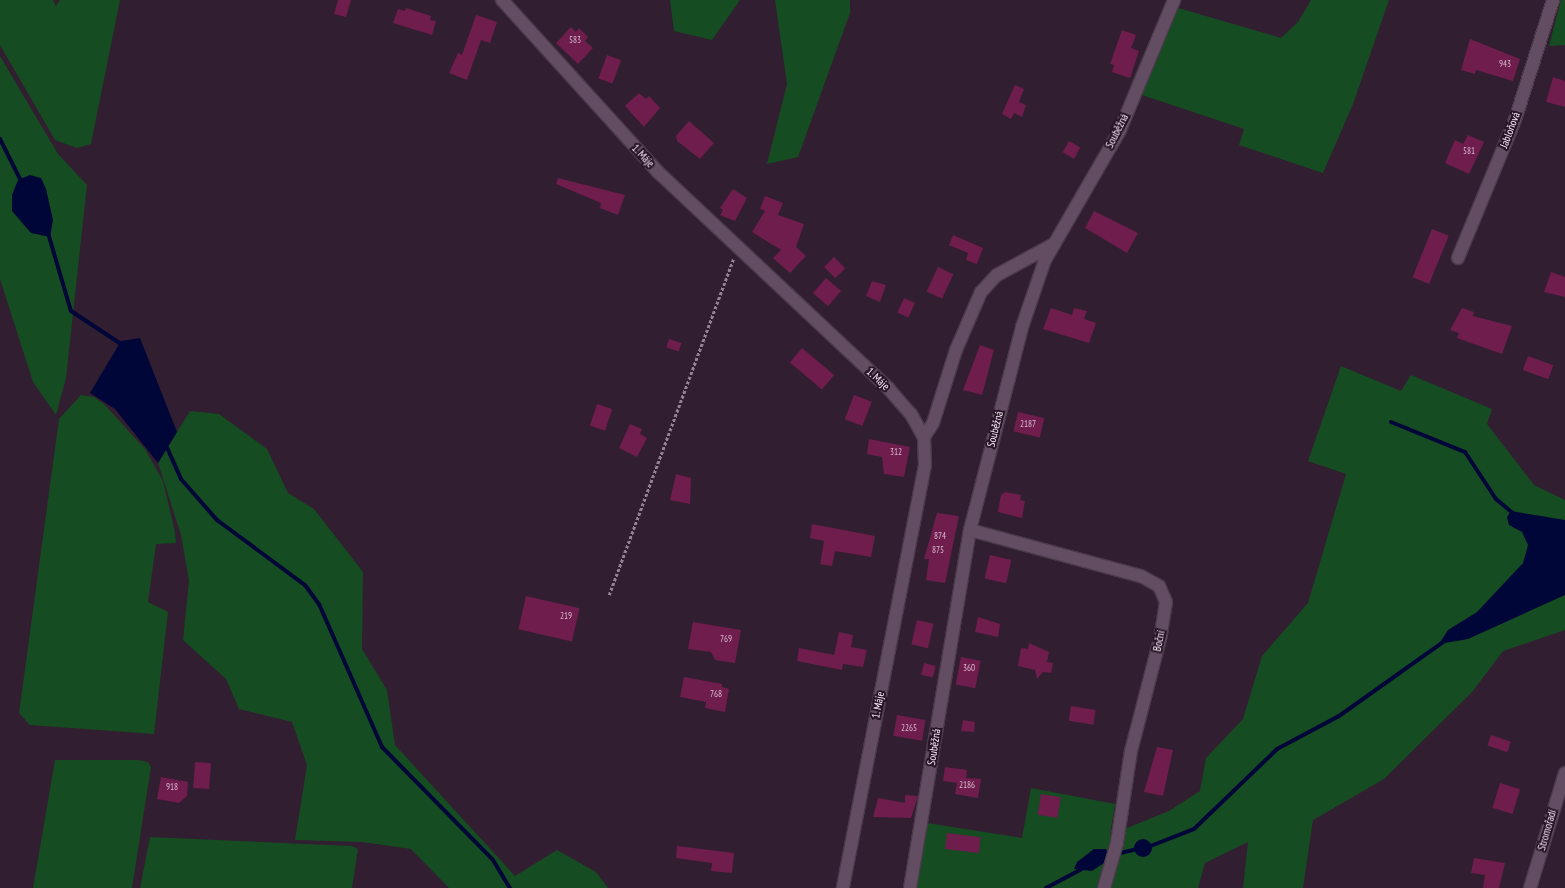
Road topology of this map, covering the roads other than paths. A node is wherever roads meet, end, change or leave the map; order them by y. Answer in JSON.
{"nodes":[{"id":1,"x":502,"y":0,"type":"edge"},
{"id":2,"x":1174,"y":0,"type":"edge"},
{"id":3,"x":1553,"y":0,"type":"edge"},
{"id":4,"x":1054,"y":244,"type":"junction"},
{"id":5,"x":1458,"y":258,"type":"dead end"},
{"id":6,"x":924,"y":436,"type":"junction"},
{"id":7,"x":970,"y":530,"type":"junction"},
{"id":8,"x":1565,"y":772,"type":"edge"},
{"id":9,"x":843,"y":888,"type":"edge"},
{"id":10,"x":910,"y":888,"type":"edge"},
{"id":11,"x":1104,"y":888,"type":"edge"},
{"id":12,"x":1530,"y":888,"type":"edge"}],
"edges":[{"from":1,"to":6,"type":"street","name":"1. Máje"},
{"from":2,"to":4,"type":"street","name":"Souběžná"},
{"from":3,"to":5,"type":"street","name":"Jabloňová"},
{"from":4,"to":6,"type":"street"},
{"from":4,"to":7,"type":"street","name":"Souběžná"},
{"from":6,"to":9,"type":"street","name":"1. Máje"},
{"from":7,"to":10,"type":"street","name":"Souběžná"},
{"from":7,"to":11,"type":"street","name":"Boční"},
{"from":8,"to":12,"type":"street","name":"Stromořadí"}]}
